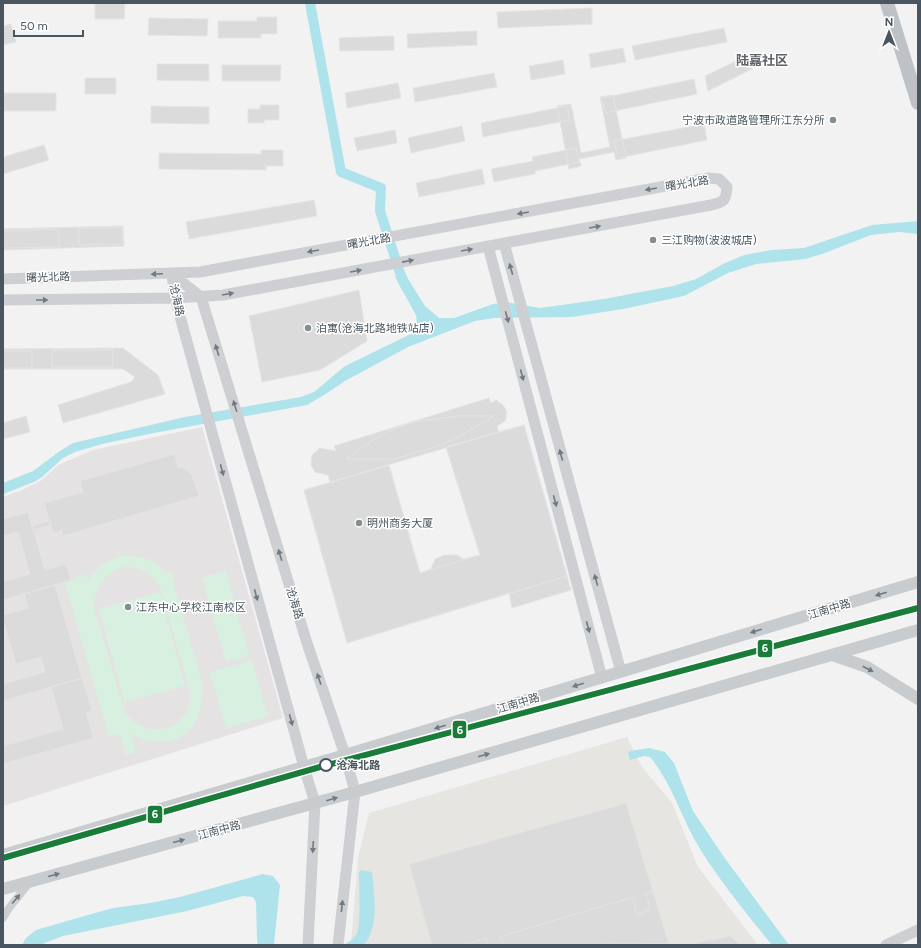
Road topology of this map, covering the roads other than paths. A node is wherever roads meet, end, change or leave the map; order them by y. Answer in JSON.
{"nodes":[{"id":1,"x":887,"y":3,"type":"edge"},
{"id":2,"x":918,"y":103,"type":"edge"},
{"id":3,"x":504,"y":243,"type":"junction"},
{"id":4,"x":488,"y":246,"type":"junction"},
{"id":5,"x":172,"y":274,"type":"junction"},
{"id":6,"x":3,"y":279,"type":"edge"},
{"id":7,"x":201,"y":297,"type":"junction"},
{"id":8,"x":175,"y":298,"type":"junction"},
{"id":9,"x":3,"y":300,"type":"edge"},
{"id":10,"x":918,"y":582,"type":"edge"},
{"id":11,"x":918,"y":630,"type":"edge"},
{"id":12,"x":832,"y":655,"type":"junction"},
{"id":13,"x":621,"y":672,"type":"junction"},
{"id":14,"x":602,"y":678,"type":"junction"},
{"id":15,"x":918,"y":699,"type":"edge"},
{"id":16,"x":345,"y":755,"type":"junction"},
{"id":17,"x":304,"y":767,"type":"junction"},
{"id":18,"x":355,"y":792,"type":"junction"},
{"id":19,"x":315,"y":804,"type":"junction"},
{"id":20,"x":3,"y":854,"type":"edge"},
{"id":21,"x":30,"y":882,"type":"junction"},
{"id":22,"x":3,"y":889,"type":"edge"},
{"id":23,"x":3,"y":918,"type":"edge"},
{"id":24,"x":918,"y":930,"type":"edge"},
{"id":25,"x":308,"y":945,"type":"edge"},
{"id":26,"x":338,"y":945,"type":"edge"},
{"id":27,"x":886,"y":945,"type":"edge"}],
"edges":[{"from":1,"to":2,"type":"highway"},
{"from":3,"to":4,"type":"street","name":"曙光北路"},
{"from":3,"to":5,"type":"street","name":"曙光北路","one_way":true},
{"from":13,"to":3,"type":"street","one_way":true},
{"from":7,"to":4,"type":"street","name":"曙光北路","one_way":true},
{"from":4,"to":14,"type":"street","one_way":true},
{"from":5,"to":6,"type":"street","name":"曙光北路","one_way":true},
{"from":5,"to":7,"type":"street","name":"沧海路"},
{"from":5,"to":8,"type":"street","name":"沧海路"},
{"from":7,"to":8,"type":"street","name":"曙光北路"},
{"from":16,"to":7,"type":"street","name":"沧海路","one_way":true},
{"from":9,"to":8,"type":"street","name":"曙光北路","one_way":true},
{"from":8,"to":17,"type":"street","name":"沧海路","one_way":true},
{"from":10,"to":13,"type":"main road","name":"江南中路","one_way":true},
{"from":11,"to":12,"type":"main road","name":"江南中路"},
{"from":12,"to":15,"type":"main road","one_way":true},
{"from":18,"to":12,"type":"main road","name":"江南中路","one_way":true},
{"from":13,"to":14,"type":"main road","name":"江南中路"},
{"from":14,"to":16,"type":"main road","name":"江南中路","one_way":true},
{"from":16,"to":17,"type":"main road","name":"江南中路"},
{"from":16,"to":18,"type":"street","name":"沧海路"},
{"from":17,"to":19,"type":"street","name":"沧海路"},
{"from":17,"to":20,"type":"main road","name":"江南中路"},
{"from":19,"to":18,"type":"main road","name":"江南中路","one_way":true},
{"from":26,"to":18,"type":"street","name":"沧海路","one_way":true},
{"from":21,"to":19,"type":"main road","name":"江南中路","one_way":true},
{"from":19,"to":25,"type":"street","name":"沧海路","one_way":true},
{"from":21,"to":22,"type":"main road","name":"江南中路"},
{"from":23,"to":21,"type":"street","one_way":true},
{"from":24,"to":27,"type":"street"}]}
